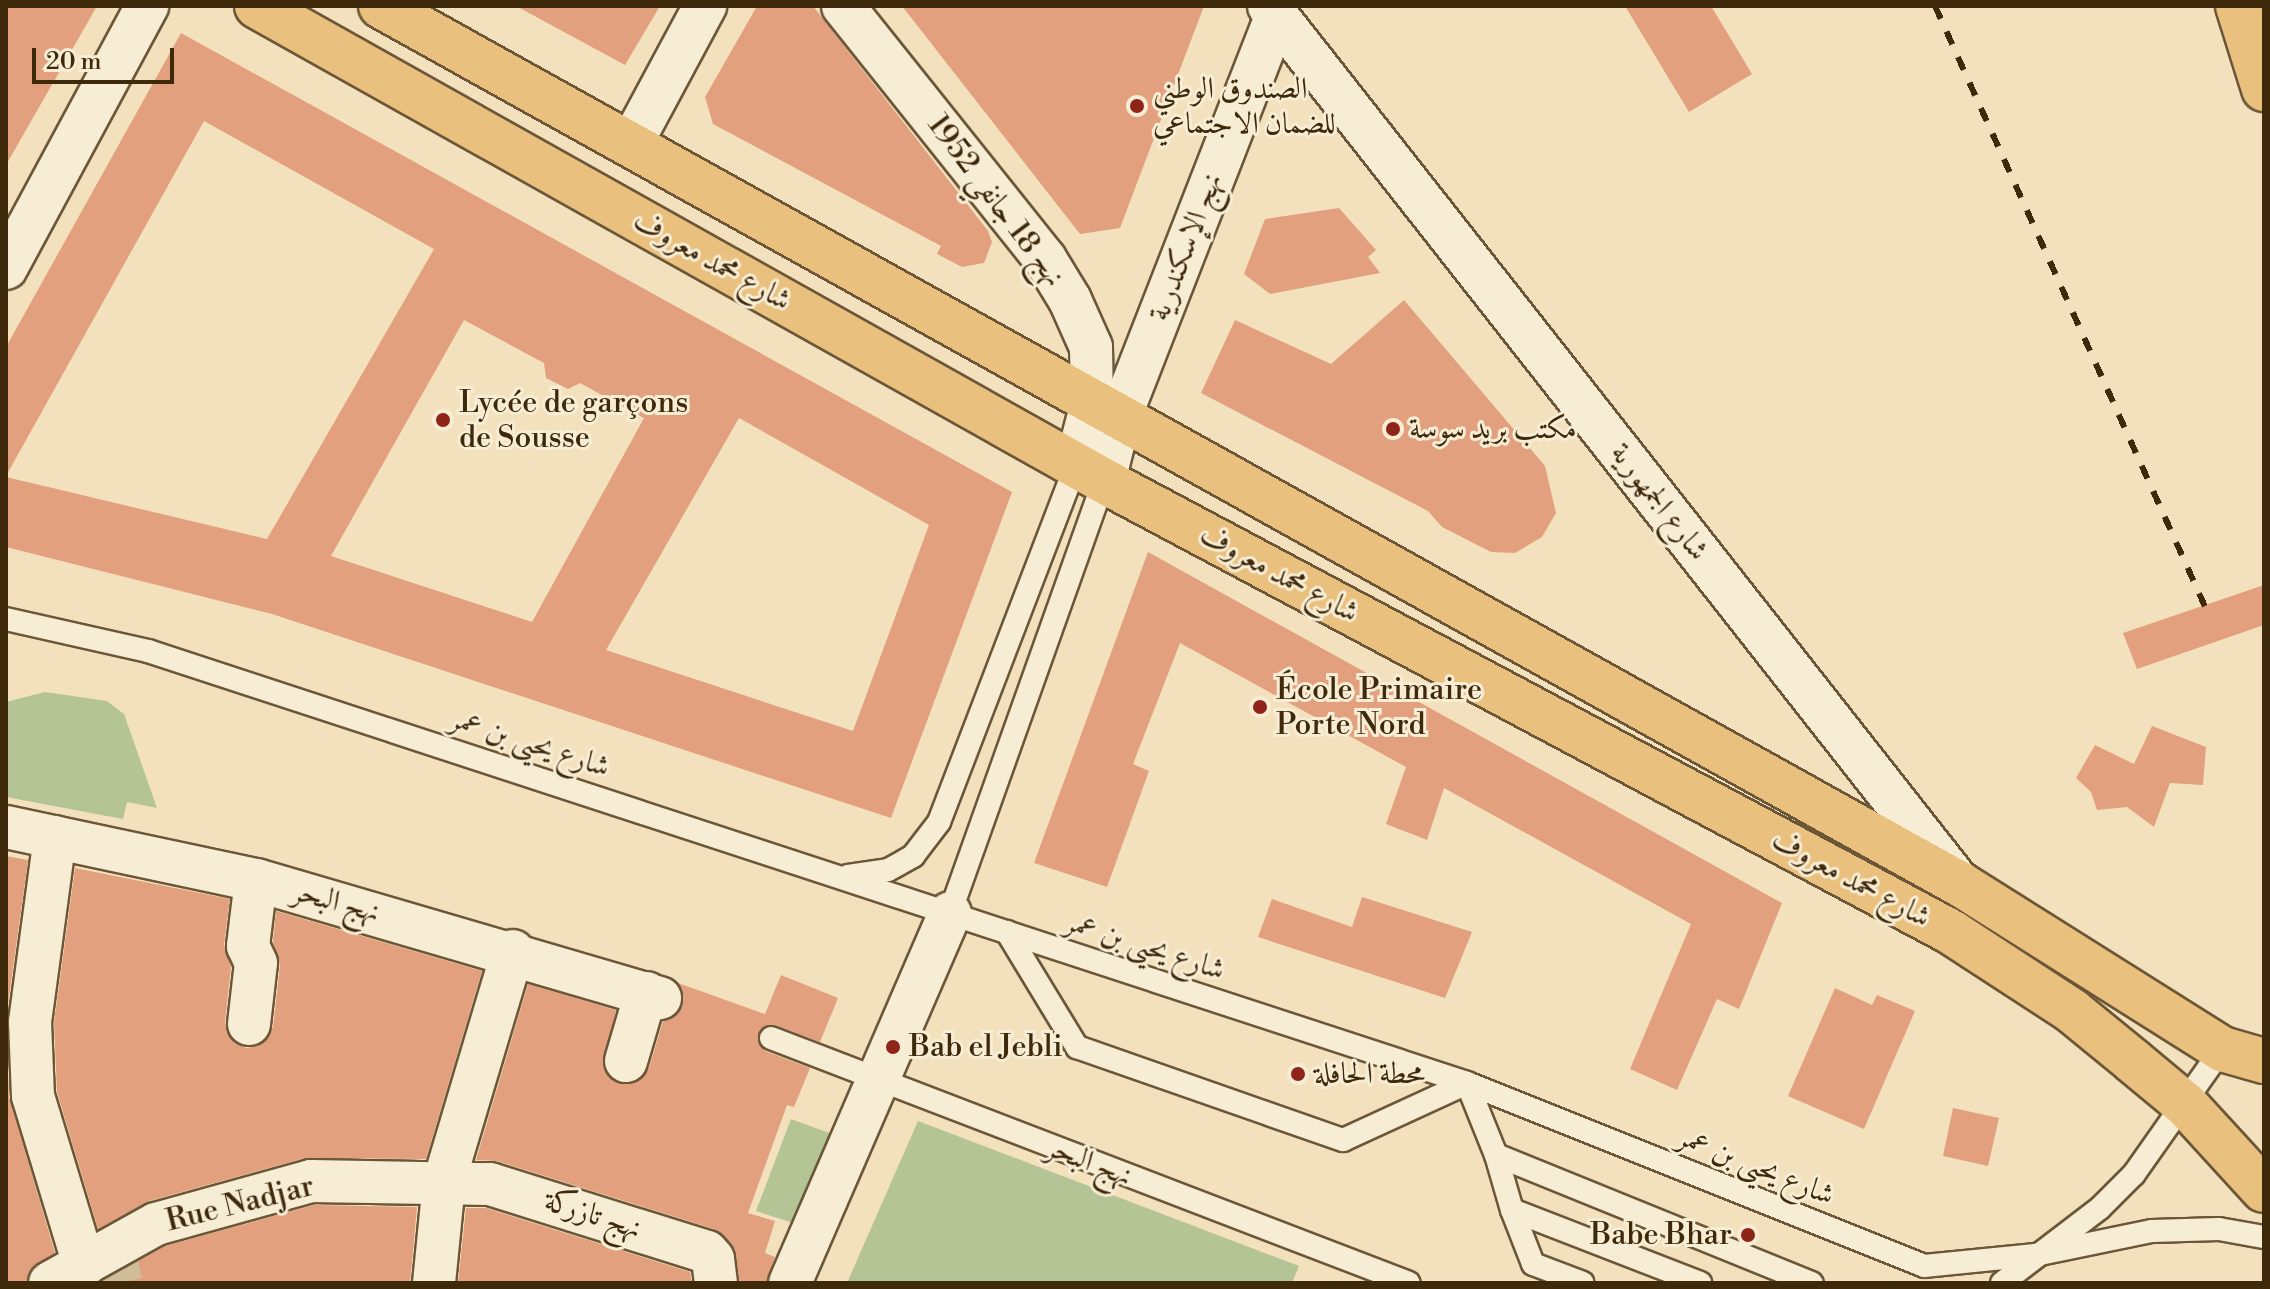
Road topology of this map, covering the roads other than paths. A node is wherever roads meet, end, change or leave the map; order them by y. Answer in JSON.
{"nodes":[{"id":1,"x":147,"y":6,"type":"edge"},
{"id":2,"x":257,"y":6,"type":"edge"},
{"id":3,"x":381,"y":6,"type":"edge"},
{"id":4,"x":705,"y":6,"type":"edge"},
{"id":5,"x":843,"y":6,"type":"edge"},
{"id":6,"x":2238,"y":6,"type":"edge"},
{"id":7,"x":1272,"y":11,"type":"edge"},
{"id":8,"x":2264,"y":89,"type":"edge"},
{"id":9,"x":631,"y":144,"type":"junction"},
{"id":10,"x":6,"y":268,"type":"edge"},
{"id":11,"x":1106,"y":410,"type":"junction"},
{"id":12,"x":1090,"y":473,"type":"junction"},
{"id":13,"x":6,"y":619,"type":"edge"},
{"id":14,"x":6,"y":827,"type":"edge"},
{"id":15,"x":55,"y":837,"type":"junction"},
{"id":16,"x":843,"y":877,"type":"junction"},
{"id":17,"x":256,"y":880,"type":"junction"},
{"id":18,"x":1960,"y":884,"type":"junction"},
{"id":19,"x":950,"y":913,"type":"junction"},
{"id":20,"x":1007,"y":932,"type":"junction"},
{"id":21,"x":513,"y":951,"type":"junction"},
{"id":22,"x":249,"y":1024,"type":"dead end"},
{"id":23,"x":771,"y":1038,"type":"dead end"},
{"id":24,"x":2222,"y":1049,"type":"junction"},
{"id":25,"x":626,"y":1061,"type":"dead end"},
{"id":26,"x":2264,"y":1061,"type":"edge"},
{"id":27,"x":879,"y":1082,"type":"junction"},
{"id":28,"x":1467,"y":1083,"type":"junction"},
{"id":29,"x":20,"y":1098,"type":"edge"},
{"id":30,"x":2186,"y":1105,"type":"junction"},
{"id":31,"x":1496,"y":1155,"type":"junction"},
{"id":32,"x":444,"y":1182,"type":"junction"},
{"id":33,"x":2264,"y":1190,"type":"edge"},
{"id":34,"x":1512,"y":1210,"type":"junction"},
{"id":35,"x":2264,"y":1237,"type":"edge"},
{"id":36,"x":2035,"y":1255,"type":"junction"},
{"id":37,"x":67,"y":1274,"type":"edge"},
{"id":38,"x":434,"y":1283,"type":"edge"},
{"id":39,"x":716,"y":1283,"type":"edge"},
{"id":40,"x":790,"y":1283,"type":"edge"},
{"id":41,"x":1409,"y":1283,"type":"edge"},
{"id":42,"x":1583,"y":1283,"type":"edge"},
{"id":43,"x":1700,"y":1283,"type":"edge"},
{"id":44,"x":1812,"y":1283,"type":"edge"},
{"id":45,"x":2002,"y":1283,"type":"edge"}],
"edges":[{"from":1,"to":10,"type":"street"},
{"from":2,"to":12,"type":"main road","name":"شارع محمد معروف"},
{"from":3,"to":9,"type":"main road","name":"شارع محمد معروف"},
{"from":4,"to":9,"type":"street"},
{"from":5,"to":11,"type":"street","name":"نهج 18 جانفي 1952"},
{"from":6,"to":8,"type":"main road"},
{"from":7,"to":11,"type":"street","name":"نهج الإسكندرية"},
{"from":7,"to":18,"type":"street","name":"شارع الجمهورية"},
{"from":9,"to":11,"type":"main road","name":"شارع محمد معروف"},
{"from":11,"to":12,"type":"street","name":"نهج الإسكندرية"},
{"from":11,"to":18,"type":"main road","name":"شارع محمد معروف"},
{"from":12,"to":16,"type":"lane"},
{"from":12,"to":19,"type":"lane"},
{"from":12,"to":30,"type":"main road","name":"شارع محمد معروف"},
{"from":13,"to":16,"type":"lane","name":"شارع يحيى بن عمر"},
{"from":14,"to":15,"type":"street","name":"نهج البحر"},
{"from":15,"to":17,"type":"street","name":"نهج البحر"},
{"from":15,"to":29,"type":"street"},
{"from":16,"to":19,"type":"lane","name":"شارع يحيى بن عمر"},
{"from":17,"to":21,"type":"street","name":"نهج البحر"},
{"from":17,"to":22,"type":"street"},
{"from":18,"to":24,"type":"main road","name":"شارع محمد معروف"},
{"from":19,"to":20,"type":"lane","name":"شارع يحيى بن عمر"},
{"from":19,"to":27,"type":"street"},
{"from":20,"to":28,"type":"lane","name":"شارع يحيى بن عمر"},
{"from":20,"to":28,"type":"lane"},
{"from":21,"to":25,"type":"street","name":"نهج البحر"},
{"from":21,"to":32,"type":"street"},
{"from":23,"to":27,"type":"lane","name":"نهج البحر"},
{"from":24,"to":26,"type":"main road","name":"شارع محمد معروف"},
{"from":24,"to":30,"type":"lane"},
{"from":27,"to":40,"type":"street"},
{"from":27,"to":41,"type":"lane","name":"نهج البحر"},
{"from":28,"to":31,"type":"lane"},
{"from":28,"to":36,"type":"lane","name":"شارع يحيى بن عمر"},
{"from":29,"to":37,"type":"street"},
{"from":30,"to":33,"type":"main road","name":"شارع محمد معروف"},
{"from":30,"to":36,"type":"lane"},
{"from":31,"to":34,"type":"lane"},
{"from":31,"to":44,"type":"lane"},
{"from":32,"to":37,"type":"street","name":"Rue Nadjar"},
{"from":32,"to":38,"type":"street"},
{"from":32,"to":39,"type":"street","name":"نهج تازركة"},
{"from":34,"to":42,"type":"lane"},
{"from":34,"to":43,"type":"lane"},
{"from":35,"to":36,"type":"lane","name":"شارع يحيى بن عمر"},
{"from":36,"to":45,"type":"lane"}]}
